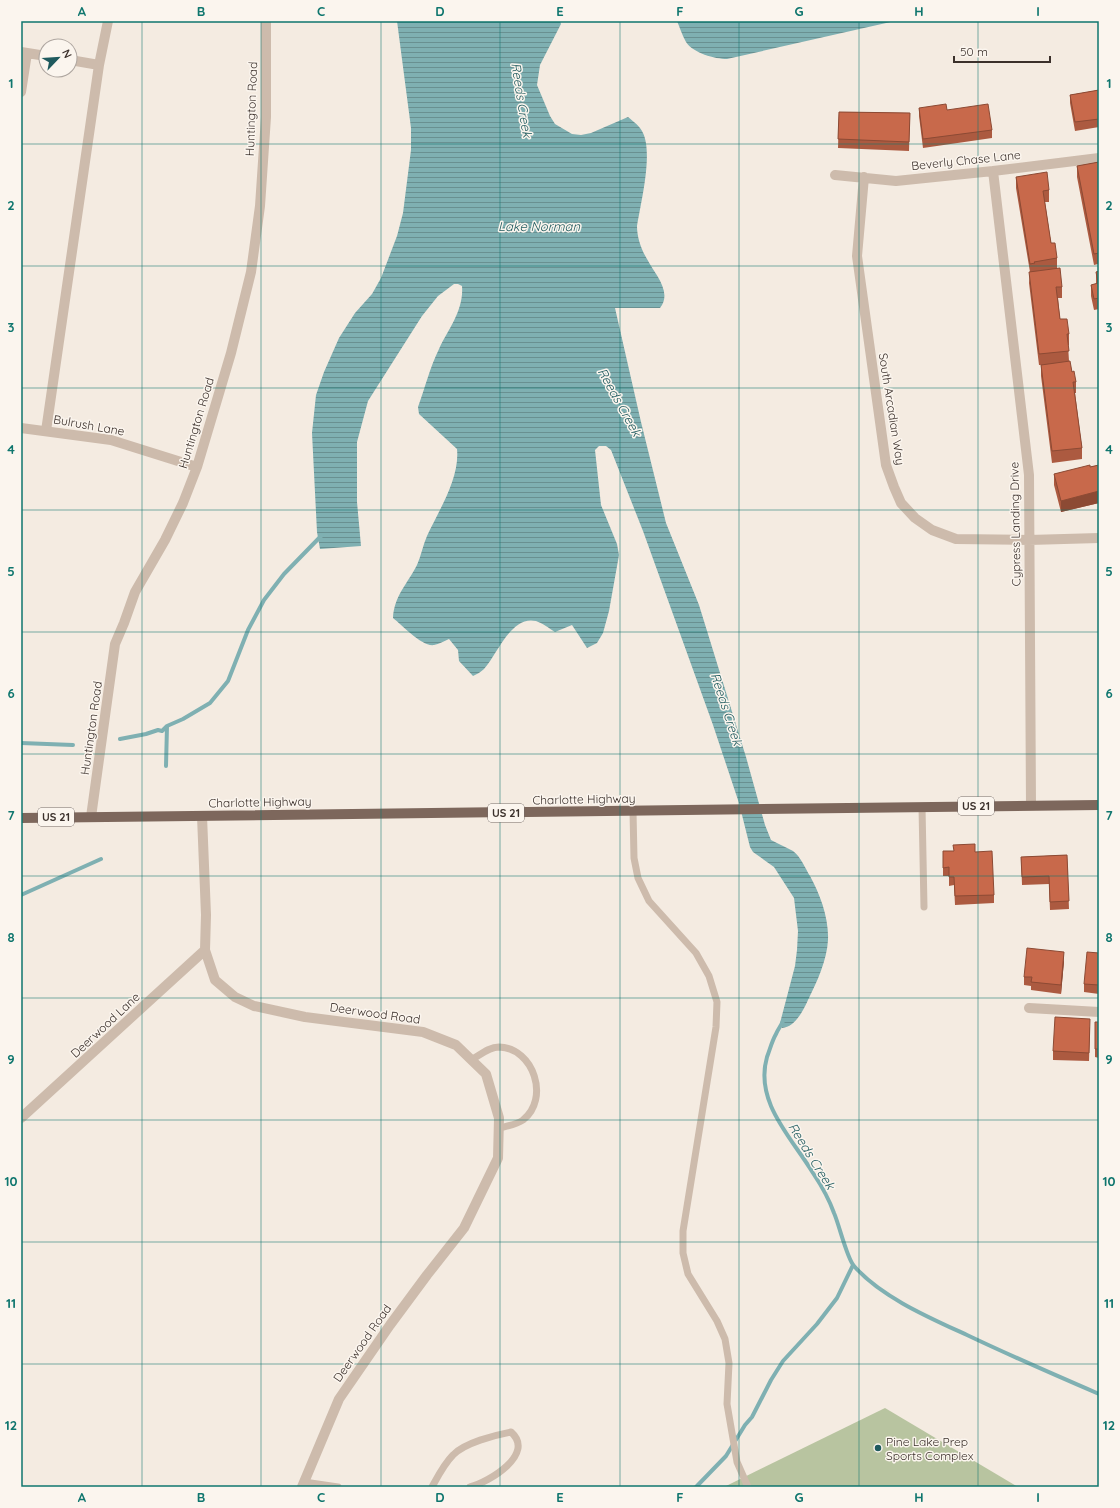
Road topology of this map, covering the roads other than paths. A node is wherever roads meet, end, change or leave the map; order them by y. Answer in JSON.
{"nodes":[{"id":1,"x":108,"y":21,"type":"edge"},
{"id":2,"x":266,"y":21,"type":"edge"},
{"id":3,"x":24,"y":52,"type":"edge"},
{"id":4,"x":38,"y":55,"type":"edge"},
{"id":5,"x":78,"y":61,"type":"edge"},
{"id":6,"x":99,"y":65,"type":"junction"},
{"id":7,"x":21,"y":92,"type":"edge"},
{"id":8,"x":1099,"y":158,"type":"edge"},
{"id":9,"x":994,"y":171,"type":"junction"},
{"id":10,"x":835,"y":174,"type":"dead end"},
{"id":11,"x":864,"y":177,"type":"junction"},
{"id":12,"x":21,"y":428,"type":"edge"},
{"id":13,"x":46,"y":431,"type":"junction"},
{"id":14,"x":198,"y":467,"type":"junction"},
{"id":15,"x":1099,"y":538,"type":"edge"},
{"id":16,"x":1029,"y":540,"type":"junction"},
{"id":17,"x":1031,"y":805,"type":"junction"},
{"id":18,"x":1099,"y":805,"type":"edge"},
{"id":19,"x":922,"y":807,"type":"junction"},
{"id":20,"x":633,"y":811,"type":"junction"},
{"id":21,"x":202,"y":816,"type":"junction"},
{"id":22,"x":91,"y":817,"type":"junction"},
{"id":23,"x":21,"y":818,"type":"edge"},
{"id":24,"x":924,"y":908,"type":"dead end"},
{"id":25,"x":205,"y":950,"type":"junction"},
{"id":26,"x":1029,"y":1008,"type":"dead end"},
{"id":27,"x":1099,"y":1012,"type":"edge"},
{"id":28,"x":471,"y":1060,"type":"junction"},
{"id":29,"x":21,"y":1118,"type":"edge"},
{"id":30,"x":499,"y":1128,"type":"junction"},
{"id":31,"x":303,"y":1484,"type":"edge"},
{"id":32,"x":338,"y":1487,"type":"edge"},
{"id":33,"x":432,"y":1487,"type":"edge"},
{"id":34,"x":470,"y":1487,"type":"edge"},
{"id":35,"x":748,"y":1487,"type":"edge"}],
"edges":[{"from":1,"to":6,"type":"street"},
{"from":2,"to":14,"type":"street","name":"Huntington Road"},
{"from":3,"to":4,"type":"street"},
{"from":3,"to":7,"type":"street"},
{"from":5,"to":6,"type":"street"},
{"from":6,"to":13,"type":"street"},
{"from":8,"to":9,"type":"street","name":"Beverly Chase Lane"},
{"from":9,"to":11,"type":"street","name":"Beverly Chase Lane"},
{"from":9,"to":16,"type":"street","name":"Cypress Landing Drive"},
{"from":10,"to":11,"type":"street","name":"Beverly Chase Lane"},
{"from":11,"to":16,"type":"street","name":"South Arcadian Way"},
{"from":12,"to":13,"type":"street","name":"Bulrush Lane"},
{"from":13,"to":14,"type":"street","name":"Bulrush Lane"},
{"from":14,"to":22,"type":"street","name":"Huntington Road"},
{"from":15,"to":16,"type":"street","name":"South Arcadian Way"},
{"from":16,"to":17,"type":"street","name":"Cypress Landing Drive"},
{"from":17,"to":18,"type":"main road","name":"Charlotte Highway","number":"US 21"},
{"from":17,"to":19,"type":"main road","name":"Charlotte Highway","number":"US 21"},
{"from":19,"to":20,"type":"main road","name":"Charlotte Highway","number":"US 21"},
{"from":19,"to":24,"type":"lane"},
{"from":20,"to":21,"type":"main road","name":"Charlotte Highway","number":"US 21"},
{"from":20,"to":35,"type":"lane"},
{"from":21,"to":22,"type":"main road","name":"Charlotte Highway","number":"US 21"},
{"from":21,"to":25,"type":"street","name":"Deerwood Road"},
{"from":22,"to":23,"type":"main road","name":"Charlotte Highway","number":"US 21"},
{"from":25,"to":28,"type":"street","name":"Deerwood Road"},
{"from":25,"to":29,"type":"street","name":"Deerwood Lane"},
{"from":26,"to":27,"type":"street"},
{"from":28,"to":30,"type":"street","name":"Deerwood Road"},
{"from":28,"to":30,"type":"lane"},
{"from":30,"to":31,"type":"street","name":"Deerwood Road"},
{"from":31,"to":32,"type":"lane"},
{"from":33,"to":34,"type":"lane"}]}
